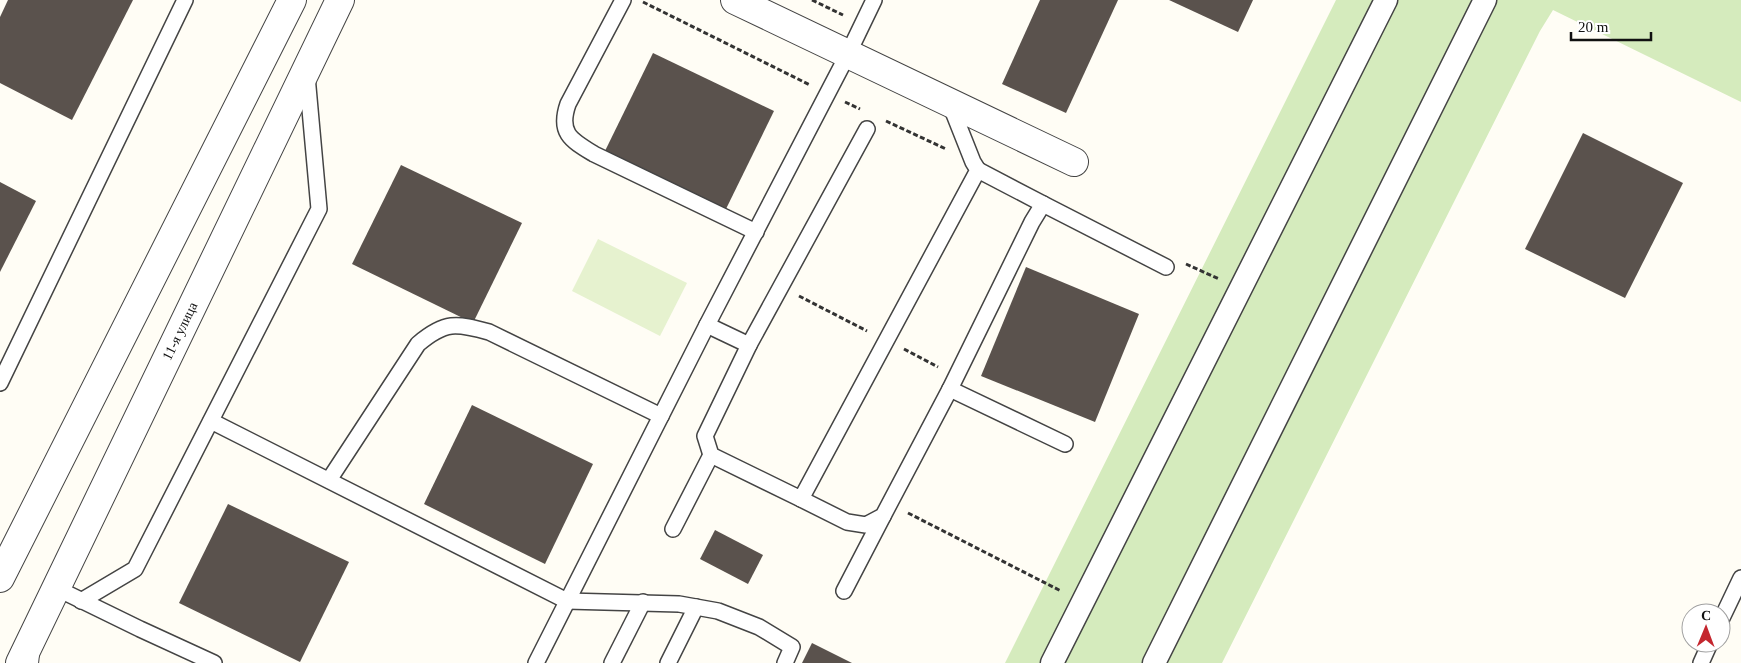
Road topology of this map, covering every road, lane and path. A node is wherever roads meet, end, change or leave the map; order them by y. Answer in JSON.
{"nodes":[{"id":1,"x":185,"y":0,"type":"edge"},
{"id":2,"x":292,"y":0,"type":"edge"},
{"id":3,"x":340,"y":0,"type":"edge"},
{"id":4,"x":623,"y":0,"type":"edge"},
{"id":5,"x":638,"y":0,"type":"edge"},
{"id":6,"x":735,"y":0,"type":"edge"},
{"id":7,"x":812,"y":0,"type":"edge"},
{"id":8,"x":874,"y":0,"type":"edge"},
{"id":9,"x":1386,"y":0,"type":"edge"},
{"id":10,"x":1485,"y":0,"type":"edge"},
{"id":11,"x":862,"y":25,"type":"junction"},
{"id":12,"x":848,"y":54,"type":"junction"},
{"id":13,"x":307,"y":68,"type":"junction"},
{"id":14,"x":828,"y":93,"type":"junction"},
{"id":15,"x":950,"y":103,"type":"junction"},
{"id":16,"x":862,"y":110,"type":"dead end"},
{"id":17,"x":879,"y":118,"type":"dead end"},
{"id":18,"x":867,"y":130,"type":"dead end"},
{"id":19,"x":1074,"y":162,"type":"dead end"},
{"id":20,"x":976,"y":166,"type":"junction"},
{"id":21,"x":1043,"y":204,"type":"junction"},
{"id":22,"x":756,"y":232,"type":"junction"},
{"id":23,"x":1172,"y":263,"type":"joint"},
{"id":24,"x":1240,"y":289,"type":"junction"},
{"id":25,"x":707,"y":325,"type":"junction"},
{"id":26,"x":749,"y":345,"type":"junction"},
{"id":27,"x":0,"y":383,"type":"edge"},
{"id":28,"x":950,"y":389,"type":"junction"},
{"id":29,"x":661,"y":416,"type":"junction"},
{"id":30,"x":211,"y":421,"type":"junction"},
{"id":31,"x":1065,"y":444,"type":"dead end"},
{"id":32,"x":711,"y":455,"type":"junction"},
{"id":33,"x":329,"y":480,"type":"junction"},
{"id":34,"x":801,"y":499,"type":"junction"},
{"id":35,"x":887,"y":510,"type":"junction"},
{"id":36,"x":672,"y":529,"type":"dead end"},
{"id":37,"x":0,"y":578,"type":"edge"},
{"id":38,"x":1741,"y":578,"type":"edge"},
{"id":39,"x":56,"y":588,"type":"junction"},
{"id":40,"x":844,"y":591,"type":"dead end"},
{"id":41,"x":81,"y":601,"type":"junction"},
{"id":42,"x":567,"y":601,"type":"junction"},
{"id":43,"x":643,"y":602,"type":"junction"},
{"id":44,"x":1082,"y":602,"type":"junction"},
{"id":45,"x":1729,"y":603,"type":"edge"},
{"id":46,"x":696,"y":607,"type":"junction"},
{"id":47,"x":23,"y":660,"type":"edge"},
{"id":48,"x":214,"y":663,"type":"edge"},
{"id":49,"x":536,"y":663,"type":"edge"},
{"id":50,"x":612,"y":663,"type":"edge"},
{"id":51,"x":668,"y":663,"type":"edge"},
{"id":52,"x":785,"y":663,"type":"edge"},
{"id":53,"x":1052,"y":663,"type":"edge"},
{"id":54,"x":1154,"y":663,"type":"edge"}],
"edges":[{"from":1,"to":27,"type":"lane"},
{"from":2,"to":37,"type":"street"},
{"from":3,"to":13,"type":"street","name":"11-я улица"},
{"from":4,"to":22,"type":"lane"},
{"from":5,"to":14,"type":"path"},
{"from":6,"to":12,"type":"street"},
{"from":7,"to":11,"type":"path"},
{"from":8,"to":11,"type":"lane"},
{"from":9,"to":24,"type":"street"},
{"from":10,"to":54,"type":"street"},
{"from":11,"to":12,"type":"lane"},
{"from":12,"to":14,"type":"lane"},
{"from":12,"to":15,"type":"street"},
{"from":13,"to":30,"type":"lane"},
{"from":13,"to":39,"type":"street","name":"11-я улица"},
{"from":14,"to":16,"type":"path"},
{"from":14,"to":22,"type":"lane"},
{"from":15,"to":19,"type":"street"},
{"from":15,"to":20,"type":"lane"},
{"from":17,"to":20,"type":"path"},
{"from":18,"to":26,"type":"lane"},
{"from":20,"to":21,"type":"lane"},
{"from":20,"to":34,"type":"lane"},
{"from":21,"to":23,"type":"lane"},
{"from":21,"to":28,"type":"lane"},
{"from":22,"to":25,"type":"lane"},
{"from":23,"to":24,"type":"path"},
{"from":24,"to":44,"type":"street"},
{"from":25,"to":26,"type":"lane"},
{"from":25,"to":29,"type":"lane"},
{"from":26,"to":32,"type":"lane"},
{"from":28,"to":31,"type":"lane"},
{"from":28,"to":35,"type":"lane"},
{"from":29,"to":33,"type":"lane"},
{"from":29,"to":42,"type":"lane"},
{"from":30,"to":33,"type":"lane"},
{"from":30,"to":41,"type":"lane"},
{"from":32,"to":34,"type":"lane"},
{"from":32,"to":36,"type":"lane"},
{"from":33,"to":42,"type":"lane"},
{"from":34,"to":35,"type":"lane"},
{"from":35,"to":40,"type":"lane"},
{"from":35,"to":44,"type":"path"},
{"from":38,"to":45,"type":"lane"},
{"from":39,"to":41,"type":"lane"},
{"from":39,"to":47,"type":"street","name":"11-я улица"},
{"from":41,"to":48,"type":"lane"},
{"from":42,"to":43,"type":"lane"},
{"from":42,"to":49,"type":"lane"},
{"from":43,"to":46,"type":"lane"},
{"from":43,"to":50,"type":"lane"},
{"from":44,"to":53,"type":"street"},
{"from":46,"to":51,"type":"lane"},
{"from":46,"to":52,"type":"lane"}]}
